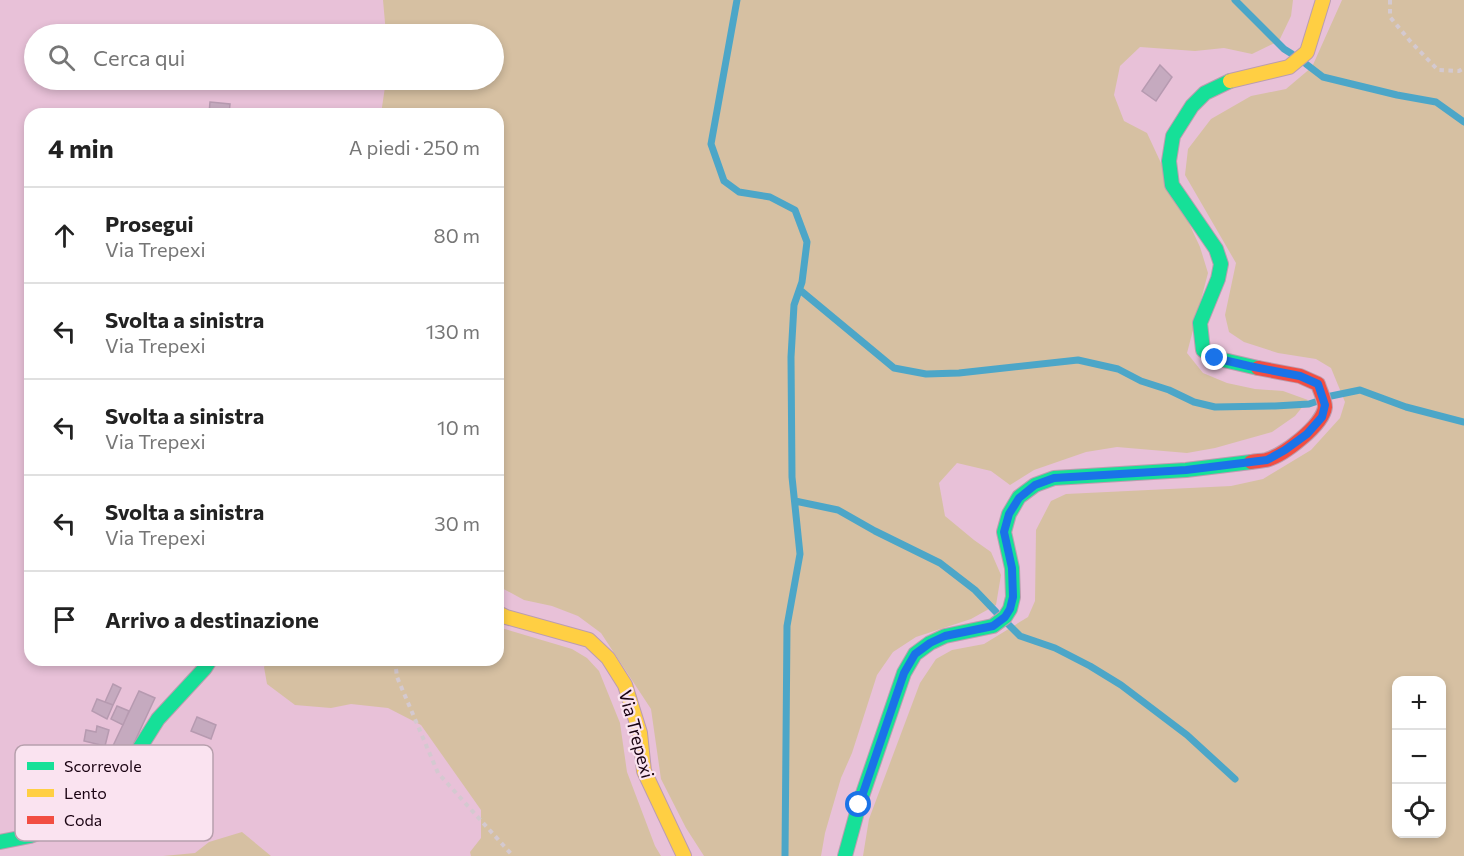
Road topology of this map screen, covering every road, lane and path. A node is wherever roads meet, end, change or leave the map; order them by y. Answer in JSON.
{"nodes":[{"id":1,"x":1323,"y":0,"type":"edge"},
{"id":2,"x":1390,"y":0,"type":"edge"},
{"id":3,"x":1464,"y":68,"type":"edge"},
{"id":4,"x":504,"y":616,"type":"edge"},
{"id":5,"x":206,"y":666,"type":"edge"},
{"id":6,"x":396,"y":666,"type":"edge"},
{"id":7,"x":142,"y":745,"type":"edge"},
{"id":8,"x":15,"y":839,"type":"edge"},
{"id":9,"x":0,"y":842,"type":"edge"},
{"id":10,"x":513,"y":856,"type":"edge"},
{"id":11,"x":684,"y":856,"type":"edge"},
{"id":12,"x":845,"y":856,"type":"edge"}],
"edges":[{"from":1,"to":12,"type":"street"},
{"from":2,"to":3,"type":"path"},
{"from":4,"to":11,"type":"street","name":"Via Trepexi"},
{"from":5,"to":7,"type":"street"},
{"from":6,"to":10,"type":"path"},
{"from":8,"to":9,"type":"street"}]}
